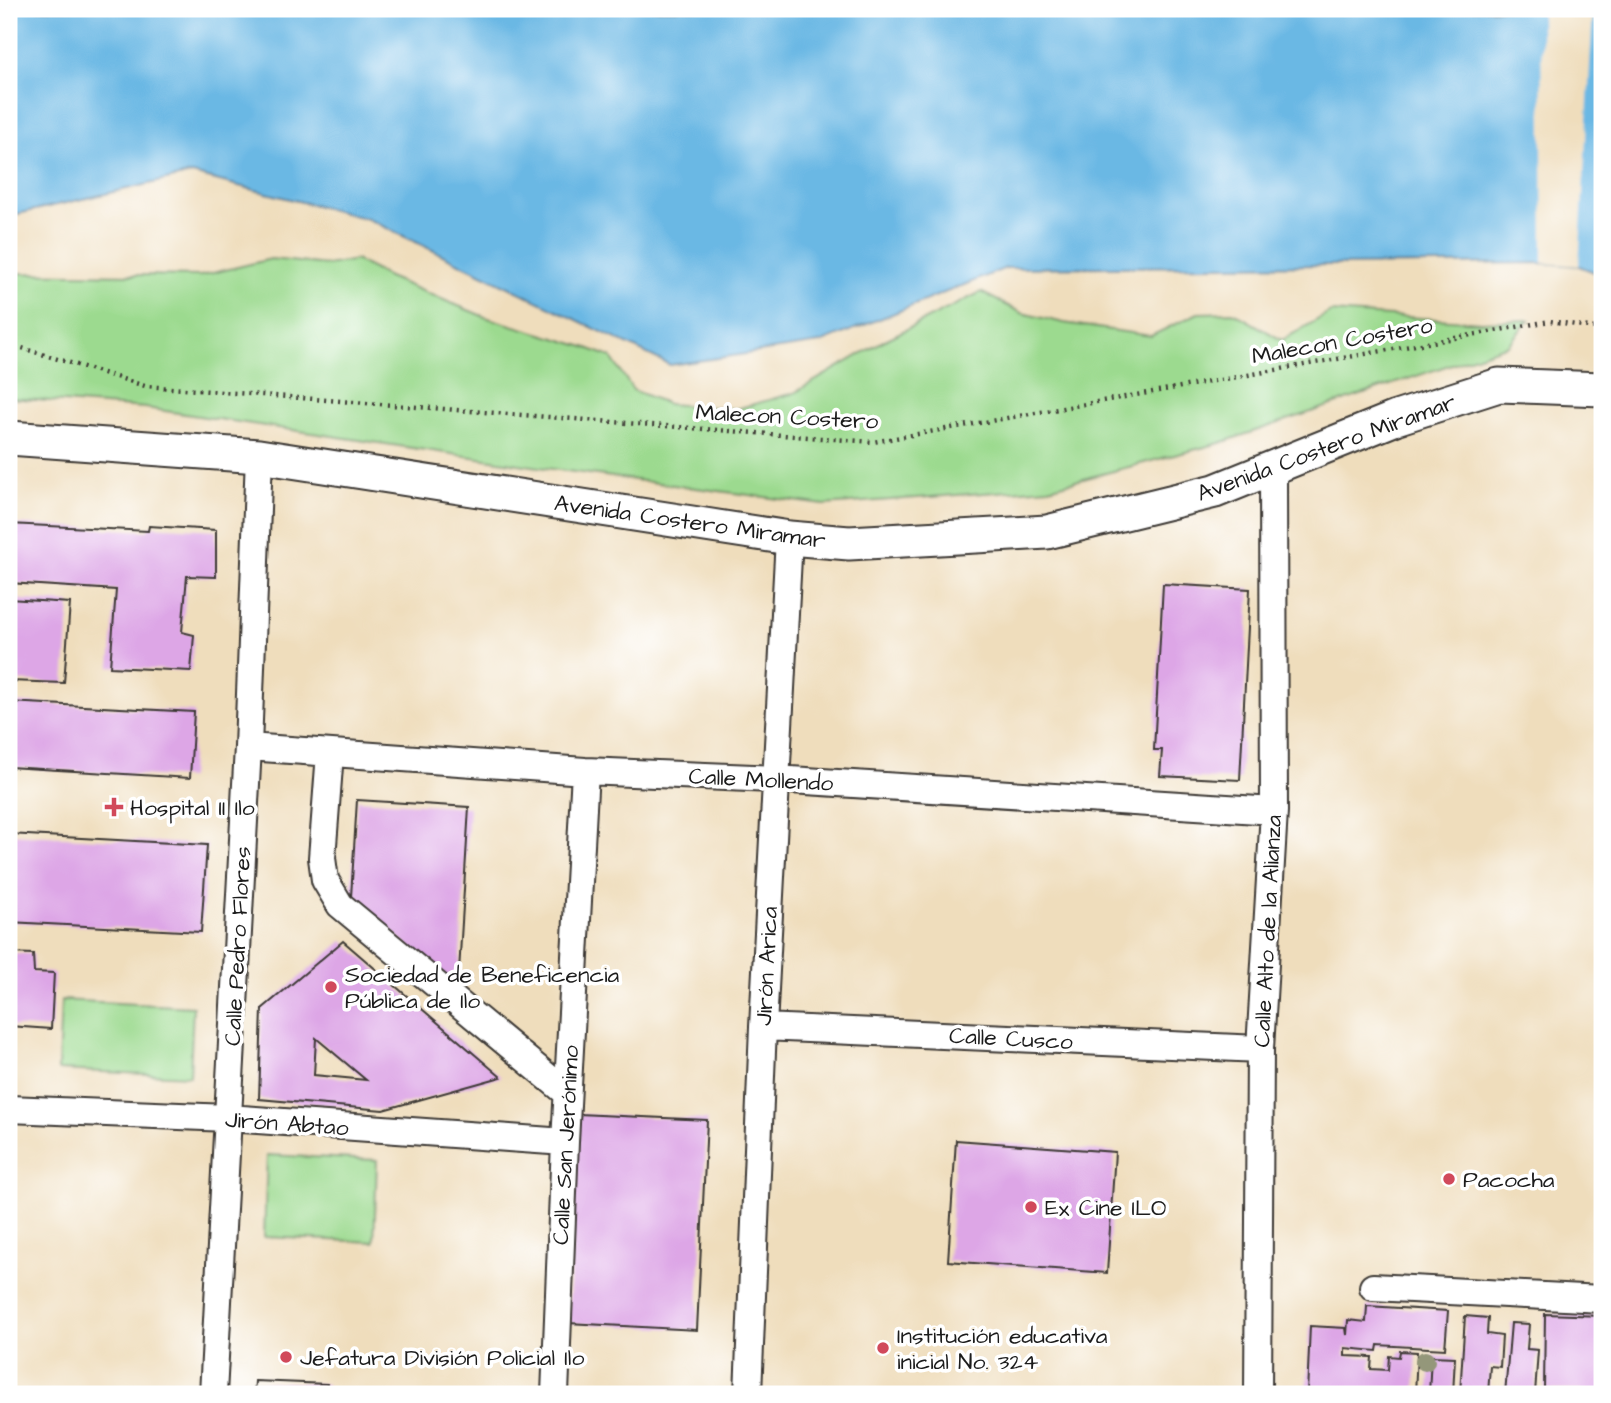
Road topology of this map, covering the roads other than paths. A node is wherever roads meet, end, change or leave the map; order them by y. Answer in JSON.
{"nodes":[{"id":1,"x":1602,"y":389,"type":"edge"},
{"id":2,"x":9,"y":438,"type":"edge"},
{"id":3,"x":259,"y":456,"type":"junction"},
{"id":4,"x":1273,"y":469,"type":"junction"},
{"id":5,"x":789,"y":538,"type":"junction"},
{"id":6,"x":248,"y":747,"type":"junction"},
{"id":7,"x":330,"y":754,"type":"junction"},
{"id":8,"x":585,"y":771,"type":"junction"},
{"id":9,"x":775,"y":779,"type":"junction"},
{"id":10,"x":1274,"y":811,"type":"junction"},
{"id":11,"x":763,"y":1027,"type":"junction"},
{"id":12,"x":1260,"y":1049,"type":"junction"},
{"id":13,"x":567,"y":1093,"type":"junction"},
{"id":14,"x":9,"y":1109,"type":"edge"},
{"id":15,"x":229,"y":1118,"type":"junction"},
{"id":16,"x":565,"y":1142,"type":"junction"},
{"id":17,"x":1373,"y":1287,"type":"dead end"},
{"id":18,"x":1602,"y":1299,"type":"edge"},
{"id":19,"x":213,"y":1394,"type":"edge"},
{"id":20,"x":555,"y":1394,"type":"edge"},
{"id":21,"x":748,"y":1394,"type":"edge"},
{"id":22,"x":1258,"y":1394,"type":"edge"}],
"edges":[{"from":1,"to":4,"type":"street","name":"Avenida Costero Miramar"},
{"from":2,"to":3,"type":"street","name":"Avenida Costero Miramar"},
{"from":3,"to":5,"type":"street","name":"Avenida Costero Miramar"},
{"from":3,"to":6,"type":"street","name":"Calle Pedro Flores"},
{"from":4,"to":5,"type":"street","name":"Avenida Costero Miramar"},
{"from":4,"to":10,"type":"street","name":"Calle Alto de la Alianza"},
{"from":5,"to":9,"type":"street","name":"Jirón Arica"},
{"from":6,"to":7,"type":"street","name":"Calle Mollendo"},
{"from":6,"to":15,"type":"street","name":"Calle Pedro Flores"},
{"from":7,"to":8,"type":"street","name":"Calle Mollendo"},
{"from":7,"to":13,"type":"street"},
{"from":8,"to":9,"type":"street","name":"Calle Mollendo"},
{"from":8,"to":13,"type":"street","name":"Calle San Jerónimo"},
{"from":9,"to":10,"type":"street","name":"Calle Mollendo"},
{"from":9,"to":11,"type":"street","name":"Jirón Arica"},
{"from":10,"to":12,"type":"street","name":"Calle Alto de la Alianza"},
{"from":11,"to":12,"type":"street","name":"Calle Cusco"},
{"from":11,"to":21,"type":"street","name":"Jirón Arica"},
{"from":12,"to":22,"type":"street","name":"Calle Alto de la Alianza"},
{"from":13,"to":16,"type":"street","name":"Calle San Jerónimo"},
{"from":14,"to":15,"type":"street","name":"Jirón Abtao"},
{"from":15,"to":16,"type":"street","name":"Jirón Abtao"},
{"from":15,"to":19,"type":"street","name":"Calle Pedro Flores"},
{"from":16,"to":20,"type":"street","name":"Calle San Jerónimo"},
{"from":17,"to":18,"type":"street"}]}
